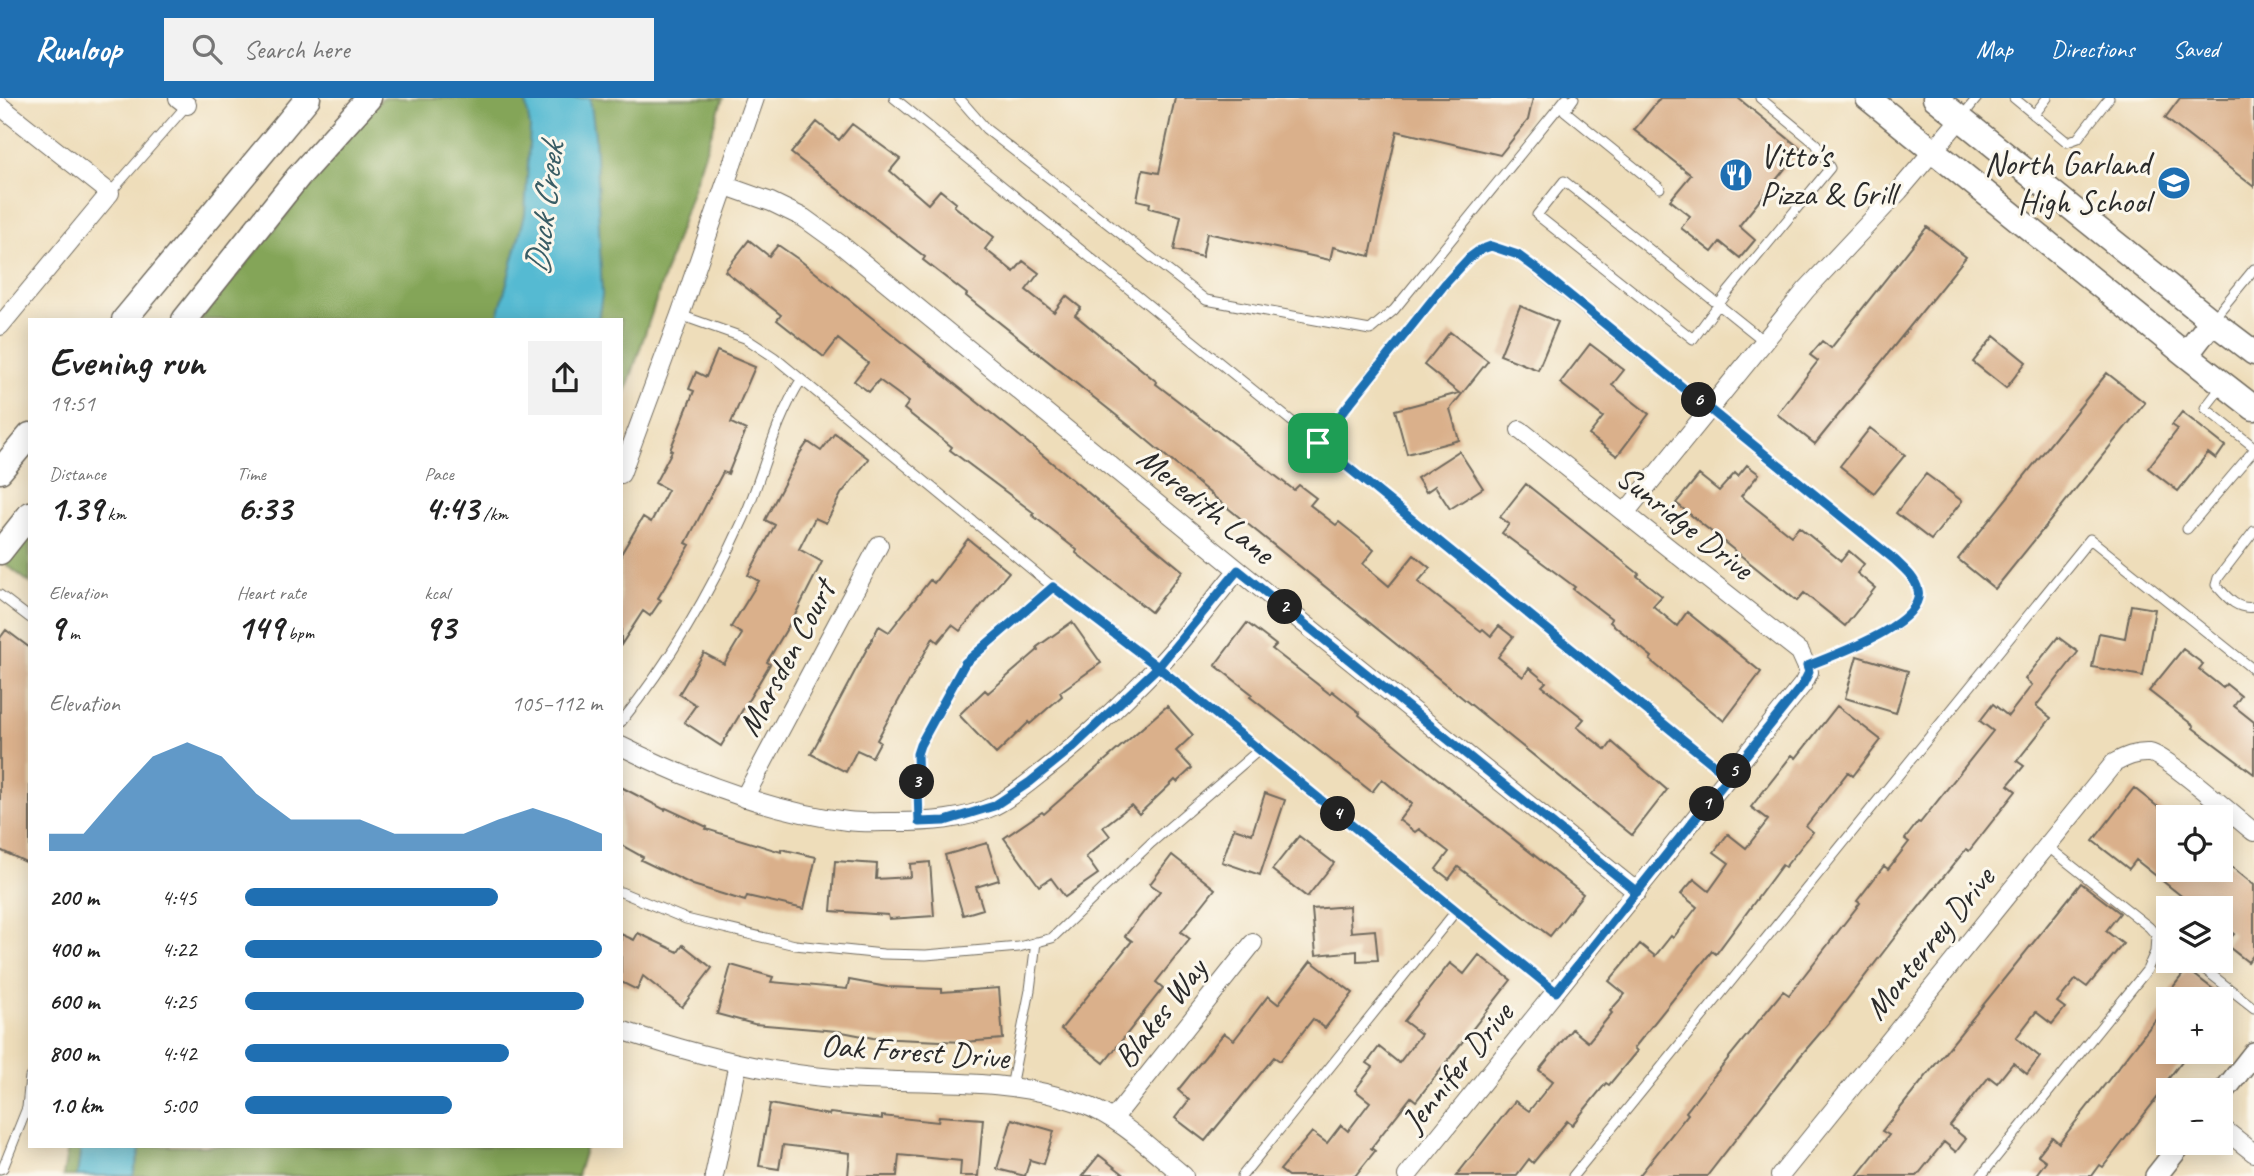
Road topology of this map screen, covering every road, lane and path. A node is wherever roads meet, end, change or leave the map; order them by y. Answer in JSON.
{"nodes":[{"id":1,"x":308,"y":98,"type":"edge"},
{"id":2,"x":369,"y":98,"type":"edge"},
{"id":3,"x":755,"y":98,"type":"edge"},
{"id":4,"x":894,"y":98,"type":"edge"},
{"id":5,"x":959,"y":98,"type":"edge"},
{"id":6,"x":1566,"y":98,"type":"edge"},
{"id":7,"x":1574,"y":98,"type":"edge"},
{"id":8,"x":1760,"y":98,"type":"edge"},
{"id":9,"x":1868,"y":98,"type":"edge"},
{"id":10,"x":1936,"y":98,"type":"edge"},
{"id":11,"x":1977,"y":98,"type":"edge"},
{"id":12,"x":2014,"y":98,"type":"edge"},
{"id":13,"x":2047,"y":98,"type":"edge"},
{"id":14,"x":2109,"y":98,"type":"edge"},
{"id":15,"x":182,"y":101,"type":"edge"},
{"id":16,"x":0,"y":106,"type":"edge"},
{"id":17,"x":2034,"y":115,"type":"junction"},
{"id":18,"x":1961,"y":118,"type":"junction"},
{"id":19,"x":1933,"y":151,"type":"junction"},
{"id":20,"x":726,"y":186,"type":"junction"},
{"id":21,"x":1660,"y":188,"type":"dead end"},
{"id":22,"x":110,"y":193,"type":"junction"},
{"id":23,"x":2254,"y":269,"type":"edge"},
{"id":24,"x":1719,"y":305,"type":"junction"},
{"id":25,"x":680,"y":314,"type":"junction"},
{"id":26,"x":126,"y":318,"type":"edge"},
{"id":27,"x":186,"y":318,"type":"edge"},
{"id":28,"x":2212,"y":321,"type":"junction"},
{"id":29,"x":0,"y":326,"type":"edge"},
{"id":30,"x":1765,"y":341,"type":"junction"},
{"id":31,"x":2254,"y":353,"type":"edge"},
{"id":32,"x":2186,"y":355,"type":"junction"},
{"id":33,"x":801,"y":380,"type":"junction"},
{"id":34,"x":2223,"y":385,"type":"junction"},
{"id":35,"x":1710,"y":408,"type":"junction"},
{"id":36,"x":2254,"y":408,"type":"edge"},
{"id":37,"x":1520,"y":430,"type":"dead end"},
{"id":38,"x":28,"y":437,"type":"edge"},
{"id":39,"x":1318,"y":443,"type":"junction"},
{"id":40,"x":2254,"y":448,"type":"edge"},
{"id":41,"x":623,"y":469,"type":"edge"},
{"id":42,"x":0,"y":471,"type":"edge"},
{"id":43,"x":1625,"y":513,"type":"junction"},
{"id":44,"x":28,"y":517,"type":"edge"},
{"id":45,"x":2187,"y":529,"type":"dead end"},
{"id":46,"x":2254,"y":531,"type":"edge"},
{"id":47,"x":879,"y":545,"type":"dead end"},
{"id":48,"x":0,"y":552,"type":"edge"},
{"id":49,"x":1238,"y":570,"type":"junction"},
{"id":50,"x":1053,"y":587,"type":"junction"},
{"id":51,"x":1,"y":597,"type":"edge"},
{"id":52,"x":2254,"y":607,"type":"edge"},
{"id":53,"x":28,"y":617,"type":"edge"},
{"id":54,"x":1807,"y":666,"type":"junction"},
{"id":55,"x":1158,"y":667,"type":"junction"},
{"id":56,"x":2254,"y":670,"type":"edge"},
{"id":57,"x":623,"y":719,"type":"edge"},
{"id":58,"x":623,"y":747,"type":"edge"},
{"id":59,"x":1259,"y":750,"type":"junction"},
{"id":60,"x":1729,"y":777,"type":"junction"},
{"id":61,"x":744,"y":798,"type":"junction"},
{"id":62,"x":919,"y":822,"type":"junction"},
{"id":63,"x":2254,"y":832,"type":"edge"},
{"id":64,"x":2047,"y":846,"type":"junction"},
{"id":65,"x":1637,"y":892,"type":"junction"},
{"id":66,"x":623,"y":893,"type":"edge"},
{"id":67,"x":1456,"y":911,"type":"junction"},
{"id":68,"x":2156,"y":935,"type":"edge"},
{"id":69,"x":1036,"y":942,"type":"junction"},
{"id":70,"x":1253,"y":943,"type":"dead end"},
{"id":71,"x":2156,"y":947,"type":"edge"},
{"id":72,"x":2209,"y":973,"type":"edge"},
{"id":73,"x":1556,"y":992,"type":"junction"},
{"id":74,"x":2254,"y":1009,"type":"edge"},
{"id":75,"x":623,"y":1031,"type":"edge"},
{"id":76,"x":2254,"y":1054,"type":"edge"},
{"id":77,"x":738,"y":1063,"type":"junction"},
{"id":78,"x":2233,"y":1080,"type":"edge"},
{"id":79,"x":1011,"y":1087,"type":"junction"},
{"id":80,"x":28,"y":1098,"type":"edge"},
{"id":81,"x":1113,"y":1119,"type":"junction"},
{"id":82,"x":2233,"y":1136,"type":"edge"},
{"id":83,"x":2254,"y":1153,"type":"edge"},
{"id":84,"x":2172,"y":1155,"type":"edge"},
{"id":85,"x":0,"y":1169,"type":"edge"},
{"id":86,"x":713,"y":1176,"type":"edge"},
{"id":87,"x":1184,"y":1176,"type":"edge"},
{"id":88,"x":1242,"y":1176,"type":"edge"},
{"id":89,"x":1408,"y":1176,"type":"edge"},
{"id":90,"x":1573,"y":1176,"type":"edge"},
{"id":91,"x":1780,"y":1176,"type":"edge"},
{"id":92,"x":1981,"y":1176,"type":"edge"},
{"id":93,"x":2155,"y":1176,"type":"edge"}],
"edges":[{"from":1,"to":26,"type":"main road"},
{"from":2,"to":27,"type":"main road"},
{"from":3,"to":20,"type":"street"},
{"from":4,"to":39,"type":"lane"},
{"from":5,"to":6,"type":"lane"},
{"from":7,"to":21,"type":"lane"},
{"from":8,"to":24,"type":"lane"},
{"from":9,"to":19,"type":"main road"},
{"from":10,"to":18,"type":"main road"},
{"from":11,"to":18,"type":"lane"},
{"from":12,"to":17,"type":"lane"},
{"from":13,"to":17,"type":"lane"},
{"from":14,"to":17,"type":"lane"},
{"from":15,"to":22,"type":"lane"},
{"from":16,"to":22,"type":"street"},
{"from":18,"to":19,"type":"street"},
{"from":18,"to":28,"type":"main road"},
{"from":19,"to":30,"type":"street"},
{"from":19,"to":32,"type":"main road"},
{"from":20,"to":25,"type":"street"},
{"from":20,"to":49,"type":"street","name":"Meredith Lane"},
{"from":22,"to":29,"type":"street"},
{"from":23,"to":28,"type":"lane"},
{"from":24,"to":24,"type":"lane"},
{"from":24,"to":30,"type":"lane"},
{"from":25,"to":33,"type":"lane"},
{"from":25,"to":41,"type":"street"},
{"from":28,"to":31,"type":"main road"},
{"from":28,"to":32,"type":"main road"},
{"from":30,"to":35,"type":"street"},
{"from":32,"to":34,"type":"main road"},
{"from":33,"to":50,"type":"lane"},
{"from":33,"to":57,"type":"lane"},
{"from":34,"to":36,"type":"main road"},
{"from":34,"to":40,"type":"lane"},
{"from":35,"to":39,"type":"lane"},
{"from":35,"to":43,"type":"street"},
{"from":35,"to":54,"type":"lane"},
{"from":37,"to":43,"type":"street","name":"Sunridge Drive"},
{"from":38,"to":42,"type":"main road"},
{"from":39,"to":60,"type":"lane"},
{"from":40,"to":45,"type":"lane"},
{"from":43,"to":54,"type":"street","name":"Sunridge Drive"},
{"from":44,"to":48,"type":"main road"},
{"from":46,"to":52,"type":"lane"},
{"from":47,"to":61,"type":"street","name":"Marsden Court"},
{"from":49,"to":55,"type":"street"},
{"from":49,"to":65,"type":"street","name":"Meredith Lane"},
{"from":50,"to":55,"type":"lane"},
{"from":50,"to":62,"type":"lane"},
{"from":51,"to":53,"type":"lane"},
{"from":54,"to":60,"type":"street","name":"Jennifer Drive"},
{"from":55,"to":59,"type":"lane"},
{"from":55,"to":62,"type":"street"},
{"from":56,"to":90,"type":"lane"},
{"from":58,"to":61,"type":"street"},
{"from":59,"to":67,"type":"lane"},
{"from":59,"to":69,"type":"lane"},
{"from":60,"to":65,"type":"street","name":"Jennifer Drive"},
{"from":61,"to":62,"type":"street"},
{"from":63,"to":64,"type":"street","name":"Monterrey Drive"},
{"from":64,"to":68,"type":"lane"},
{"from":64,"to":91,"type":"street","name":"Monterrey Drive"},
{"from":65,"to":73,"type":"street","name":"Jennifer Drive"},
{"from":66,"to":69,"type":"lane"},
{"from":67,"to":73,"type":"lane"},
{"from":67,"to":88,"type":"lane"},
{"from":69,"to":79,"type":"lane"},
{"from":70,"to":81,"type":"street","name":"Blakes Way"},
{"from":71,"to":92,"type":"lane"},
{"from":72,"to":74,"type":"lane"},
{"from":73,"to":89,"type":"street","name":"Jennifer Drive"},
{"from":75,"to":77,"type":"street","name":"Oak Forest Drive"},
{"from":76,"to":78,"type":"street"},
{"from":77,"to":79,"type":"street","name":"Oak Forest Drive"},
{"from":77,"to":86,"type":"street"},
{"from":79,"to":81,"type":"street","name":"Oak Forest Drive"},
{"from":80,"to":85,"type":"lane"},
{"from":81,"to":87,"type":"street","name":"Oak Forest Drive"},
{"from":82,"to":83,"type":"street"},
{"from":84,"to":93,"type":"street"}]}
